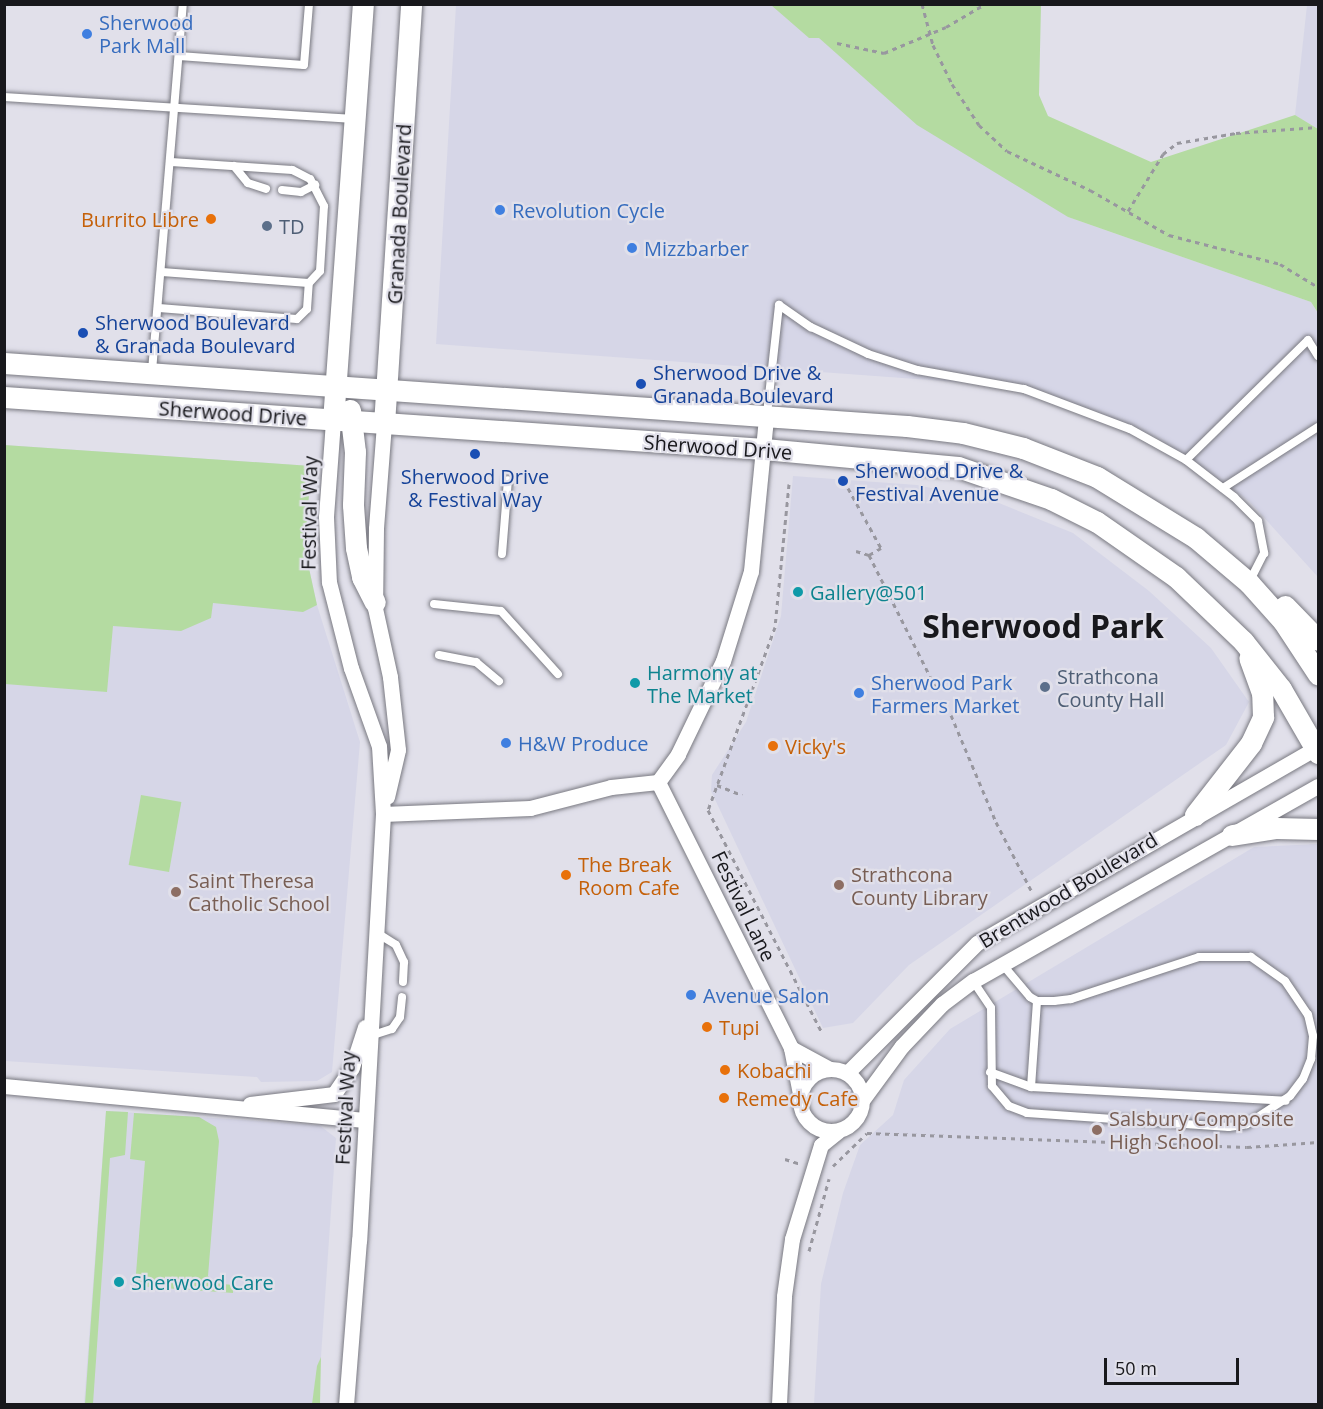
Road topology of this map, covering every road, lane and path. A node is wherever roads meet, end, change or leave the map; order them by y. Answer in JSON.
{"nodes":[{"id":1,"x":183,"y":4,"type":"edge"},
{"id":2,"x":309,"y":4,"type":"edge"},
{"id":3,"x":363,"y":4,"type":"edge"},
{"id":4,"x":411,"y":4,"type":"edge"},
{"id":5,"x":922,"y":4,"type":"edge"},
{"id":6,"x":985,"y":4,"type":"edge"},
{"id":7,"x":930,"y":34,"type":"junction"},
{"id":8,"x":837,"y":43,"type":"dead end"},
{"id":9,"x":179,"y":56,"type":"junction"},
{"id":10,"x":4,"y":97,"type":"edge"},
{"id":11,"x":175,"y":109,"type":"junction"},
{"id":12,"x":355,"y":119,"type":"junction"},
{"id":13,"x":1318,"y":127,"type":"edge"},
{"id":14,"x":171,"y":162,"type":"junction"},
{"id":15,"x":234,"y":166,"type":"junction"},
{"id":16,"x":315,"y":185,"type":"junction"},
{"id":17,"x":266,"y":189,"type":"dead end"},
{"id":18,"x":282,"y":190,"type":"dead end"},
{"id":19,"x":1128,"y":211,"type":"junction"},
{"id":20,"x":162,"y":272,"type":"junction"},
{"id":21,"x":309,"y":283,"type":"junction"},
{"id":22,"x":1318,"y":287,"type":"edge"},
{"id":23,"x":159,"y":308,"type":"junction"},
{"id":24,"x":1318,"y":356,"type":"edge"},
{"id":25,"x":4,"y":363,"type":"edge"},
{"id":26,"x":152,"y":373,"type":"junction"},
{"id":27,"x":336,"y":386,"type":"junction"},
{"id":28,"x":387,"y":390,"type":"junction"},
{"id":29,"x":4,"y":397,"type":"edge"},
{"id":30,"x":766,"y":417,"type":"junction"},
{"id":31,"x":343,"y":422,"type":"junction"},
{"id":32,"x":384,"y":424,"type":"junction"},
{"id":33,"x":1318,"y":427,"type":"edge"},
{"id":34,"x":764,"y":449,"type":"junction"},
{"id":35,"x":1186,"y":460,"type":"junction"},
{"id":36,"x":508,"y":480,"type":"dead end"},
{"id":37,"x":789,"y":484,"type":"dead end"},
{"id":38,"x":848,"y":488,"type":"dead end"},
{"id":39,"x":1223,"y":488,"type":"junction"},
{"id":40,"x":856,"y":551,"type":"dead end"},
{"id":41,"x":502,"y":554,"type":"dead end"},
{"id":42,"x":869,"y":555,"type":"junction"},
{"id":43,"x":1249,"y":583,"type":"junction"},
{"id":44,"x":375,"y":602,"type":"junction"},
{"id":45,"x":434,"y":604,"type":"dead end"},
{"id":46,"x":1243,"y":640,"type":"junction"},
{"id":47,"x":1318,"y":640,"type":"edge"},
{"id":48,"x":439,"y":655,"type":"dead end"},
{"id":49,"x":558,"y":674,"type":"dead end"},
{"id":50,"x":1318,"y":674,"type":"edge"},
{"id":51,"x":500,"y":681,"type":"dead end"},
{"id":52,"x":937,"y":690,"type":"dead end"},
{"id":53,"x":951,"y":715,"type":"dead end"},
{"id":54,"x":1318,"y":749,"type":"edge"},
{"id":55,"x":658,"y":782,"type":"junction"},
{"id":56,"x":717,"y":785,"type":"junction"},
{"id":57,"x":1318,"y":786,"type":"edge"},
{"id":58,"x":742,"y":795,"type":"dead end"},
{"id":59,"x":383,"y":814,"type":"junction"},
{"id":60,"x":1195,"y":815,"type":"junction"},
{"id":61,"x":1318,"y":829,"type":"edge"},
{"id":62,"x":1232,"y":835,"type":"junction"},
{"id":63,"x":1032,"y":892,"type":"dead end"},
{"id":64,"x":377,"y":933,"type":"junction"},
{"id":65,"x":1001,"y":963,"type":"junction"},
{"id":66,"x":403,"y":981,"type":"dead end"},
{"id":67,"x":973,"y":981,"type":"junction"},
{"id":68,"x":402,"y":997,"type":"dead end"},
{"id":69,"x":1037,"y":1001,"type":"junction"},
{"id":70,"x":373,"y":1003,"type":"junction"},
{"id":71,"x":822,"y":1033,"type":"dead end"},
{"id":72,"x":370,"y":1036,"type":"junction"},
{"id":73,"x":791,"y":1048,"type":"junction"},
{"id":74,"x":828,"y":1068,"type":"junction"},
{"id":75,"x":990,"y":1072,"type":"junction"},
{"id":76,"x":847,"y":1073,"type":"junction"},
{"id":77,"x":4,"y":1086,"type":"edge"},
{"id":78,"x":1031,"y":1088,"type":"junction"},
{"id":79,"x":800,"y":1094,"type":"junction"},
{"id":80,"x":863,"y":1099,"type":"junction"},
{"id":81,"x":1286,"y":1101,"type":"junction"},
{"id":82,"x":232,"y":1106,"type":"junction"},
{"id":83,"x":364,"y":1120,"type":"junction"},
{"id":84,"x":838,"y":1131,"type":"junction"},
{"id":85,"x":1318,"y":1142,"type":"edge"},
{"id":86,"x":831,"y":1167,"type":"junction"},
{"id":87,"x":812,"y":1168,"type":"junction"},
{"id":88,"x":806,"y":1261,"type":"dead end"},
{"id":89,"x":346,"y":1404,"type":"edge"},
{"id":90,"x":779,"y":1404,"type":"edge"}],
"edges":[{"from":1,"to":9,"type":"lane"},
{"from":2,"to":9,"type":"lane"},
{"from":3,"to":12,"type":"main road"},
{"from":4,"to":28,"type":"main road","name":"Granada Boulevard"},
{"from":5,"to":7,"type":"path"},
{"from":6,"to":7,"type":"path"},
{"from":7,"to":8,"type":"path"},
{"from":7,"to":19,"type":"path"},
{"from":9,"to":11,"type":"lane"},
{"from":10,"to":11,"type":"lane"},
{"from":11,"to":12,"type":"lane"},
{"from":11,"to":14,"type":"lane"},
{"from":12,"to":27,"type":"main road"},
{"from":13,"to":19,"type":"path"},
{"from":14,"to":15,"type":"lane"},
{"from":14,"to":20,"type":"lane"},
{"from":15,"to":16,"type":"lane"},
{"from":15,"to":17,"type":"lane"},
{"from":16,"to":18,"type":"lane"},
{"from":16,"to":21,"type":"lane"},
{"from":19,"to":22,"type":"path"},
{"from":20,"to":21,"type":"lane"},
{"from":20,"to":23,"type":"lane"},
{"from":21,"to":23,"type":"lane"},
{"from":23,"to":26,"type":"lane"},
{"from":24,"to":35,"type":"lane"},
{"from":25,"to":26,"type":"main road","name":"Sherwood Drive"},
{"from":26,"to":27,"type":"main road","name":"Sherwood Drive"},
{"from":27,"to":28,"type":"main road","name":"Sherwood Drive"},
{"from":27,"to":31,"type":"main road"},
{"from":28,"to":30,"type":"main road","name":"Sherwood Drive"},
{"from":28,"to":32,"type":"main road","name":"Granada Boulevard"},
{"from":29,"to":31,"type":"main road","name":"Sherwood Drive"},
{"from":30,"to":34,"type":"street"},
{"from":30,"to":35,"type":"lane"},
{"from":30,"to":43,"type":"main road","name":"Sherwood Drive"},
{"from":31,"to":32,"type":"main road","name":"Sherwood Drive"},
{"from":31,"to":44,"type":"main road"},
{"from":31,"to":59,"type":"street","name":"Festival Way"},
{"from":32,"to":34,"type":"main road","name":"Sherwood Drive"},
{"from":32,"to":44,"type":"street","name":"Festival Way"},
{"from":33,"to":39,"type":"lane"},
{"from":34,"to":46,"type":"main road","name":"Sherwood Drive"},
{"from":34,"to":55,"type":"street"},
{"from":35,"to":39,"type":"lane"},
{"from":36,"to":41,"type":"lane"},
{"from":37,"to":56,"type":"path"},
{"from":38,"to":42,"type":"path"},
{"from":39,"to":43,"type":"lane"},
{"from":40,"to":42,"type":"path"},
{"from":42,"to":52,"type":"path"},
{"from":43,"to":47,"type":"main road"},
{"from":43,"to":50,"type":"main road","name":"Sherwood Drive"},
{"from":44,"to":59,"type":"street","name":"Festival Way"},
{"from":45,"to":49,"type":"lane"},
{"from":46,"to":54,"type":"main road","name":"Sherwood Drive"},
{"from":46,"to":60,"type":"main road"},
{"from":48,"to":51,"type":"lane"},
{"from":53,"to":63,"type":"path"},
{"from":54,"to":60,"type":"street","name":"Brentwood Boulevard"},
{"from":55,"to":59,"type":"street"},
{"from":55,"to":73,"type":"street","name":"Festival Lane"},
{"from":56,"to":58,"type":"path"},
{"from":56,"to":71,"type":"path"},
{"from":57,"to":62,"type":"street","name":"Brentwood Boulevard"},
{"from":59,"to":64,"type":"street","name":"Festival Way"},
{"from":60,"to":76,"type":"street","name":"Brentwood Boulevard"},
{"from":61,"to":62,"type":"main road"},
{"from":62,"to":65,"type":"street","name":"Brentwood Boulevard"},
{"from":64,"to":66,"type":"lane"},
{"from":64,"to":70,"type":"street","name":"Festival Way"},
{"from":65,"to":67,"type":"street","name":"Brentwood Boulevard"},
{"from":65,"to":69,"type":"lane"},
{"from":67,"to":75,"type":"lane"},
{"from":67,"to":80,"type":"street","name":"Brentwood Boulevard"},
{"from":68,"to":72,"type":"lane"},
{"from":69,"to":78,"type":"lane"},
{"from":69,"to":81,"type":"lane"},
{"from":70,"to":72,"type":"street","name":"Festival Way"},
{"from":70,"to":82,"type":"street"},
{"from":72,"to":83,"type":"street","name":"Festival Way"},
{"from":73,"to":74,"type":"street"},
{"from":73,"to":79,"type":"street","name":"Festival Lane"},
{"from":74,"to":76,"type":"street"},
{"from":74,"to":79,"type":"street"},
{"from":75,"to":78,"type":"lane"},
{"from":75,"to":81,"type":"lane"},
{"from":76,"to":80,"type":"street"},
{"from":77,"to":82,"type":"street"},
{"from":78,"to":81,"type":"lane"},
{"from":79,"to":84,"type":"street"},
{"from":80,"to":84,"type":"street"},
{"from":82,"to":83,"type":"street"},
{"from":83,"to":89,"type":"street","name":"Festival Way"},
{"from":84,"to":87,"type":"street"},
{"from":85,"to":86,"type":"path"},
{"from":86,"to":87,"type":"path"},
{"from":86,"to":88,"type":"path"},
{"from":87,"to":90,"type":"street"}]}
